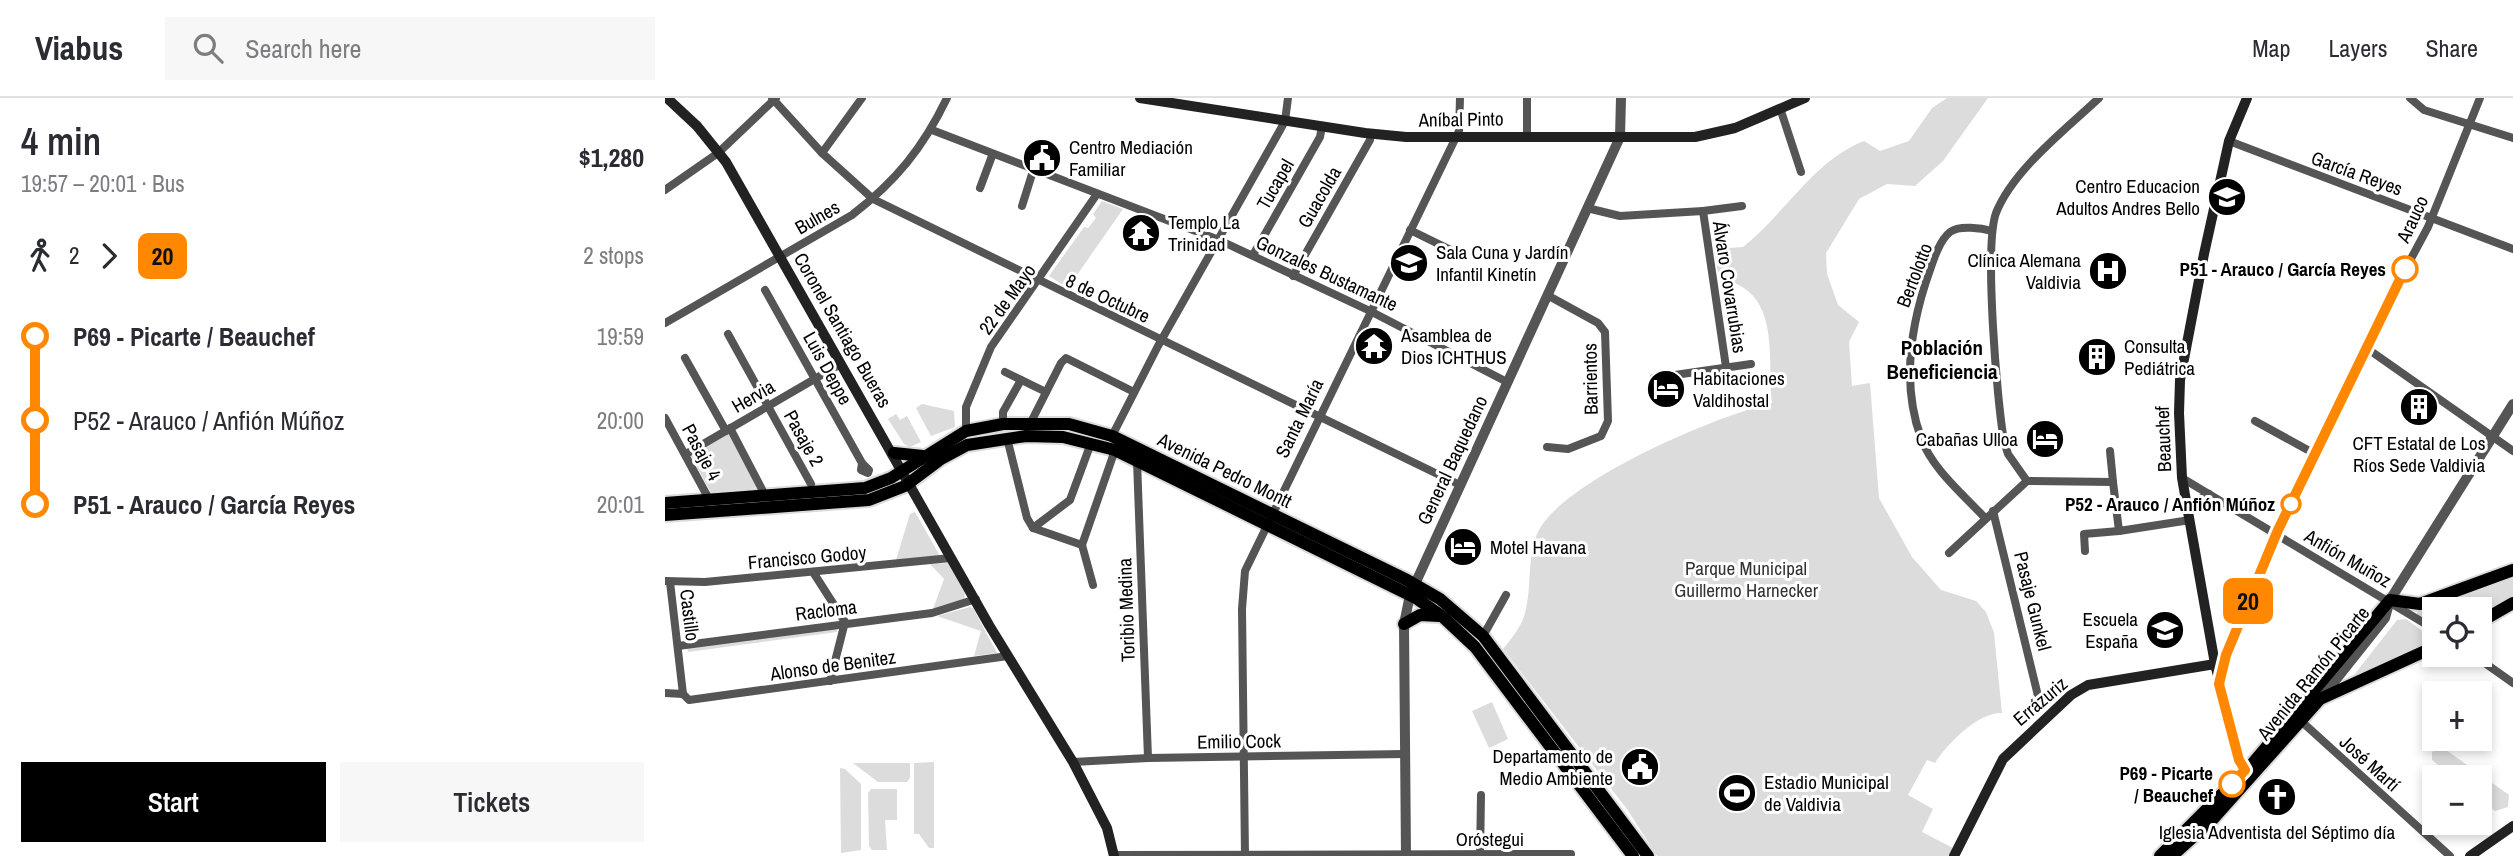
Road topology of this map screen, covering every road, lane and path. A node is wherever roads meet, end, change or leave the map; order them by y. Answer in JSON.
{"nodes":[{"id":1,"x":667,"y":98,"type":"edge"},
{"id":2,"x":862,"y":98,"type":"edge"},
{"id":3,"x":947,"y":98,"type":"edge"},
{"id":4,"x":1140,"y":98,"type":"edge"},
{"id":5,"x":1288,"y":98,"type":"edge"},
{"id":6,"x":1460,"y":98,"type":"edge"},
{"id":7,"x":1527,"y":98,"type":"edge"},
{"id":8,"x":1621,"y":98,"type":"edge"},
{"id":9,"x":1805,"y":98,"type":"edge"},
{"id":10,"x":2099,"y":98,"type":"edge"},
{"id":11,"x":2247,"y":98,"type":"edge"},
{"id":12,"x":2410,"y":98,"type":"edge"},
{"id":13,"x":2480,"y":98,"type":"edge"},
{"id":14,"x":774,"y":99,"type":"edge"},
{"id":15,"x":1208,"y":104,"type":"edge"},
{"id":16,"x":1781,"y":111,"type":"junction"},
{"id":17,"x":1285,"y":121,"type":"junction"},
{"id":18,"x":2470,"y":124,"type":"junction"},
{"id":19,"x":1322,"y":126,"type":"junction"},
{"id":20,"x":932,"y":130,"type":"junction"},
{"id":21,"x":1370,"y":133,"type":"junction"},
{"id":22,"x":1527,"y":135,"type":"junction"},
{"id":23,"x":1454,"y":137,"type":"junction"},
{"id":24,"x":1620,"y":137,"type":"junction"},
{"id":25,"x":2513,"y":138,"type":"edge"},
{"id":26,"x":2229,"y":141,"type":"junction"},
{"id":27,"x":822,"y":153,"type":"junction"},
{"id":28,"x":992,"y":156,"type":"junction"},
{"id":29,"x":722,"y":160,"type":"junction"},
{"id":30,"x":1033,"y":171,"type":"junction"},
{"id":31,"x":1801,"y":172,"type":"dead end"},
{"id":32,"x":980,"y":188,"type":"dead end"},
{"id":33,"x":665,"y":190,"type":"edge"},
{"id":34,"x":1097,"y":194,"type":"junction"},
{"id":35,"x":873,"y":199,"type":"junction"},
{"id":36,"x":1022,"y":206,"type":"dead end"},
{"id":37,"x":1742,"y":206,"type":"dead end"},
{"id":38,"x":1587,"y":208,"type":"junction"},
{"id":39,"x":1703,"y":211,"type":"junction"},
{"id":40,"x":2432,"y":217,"type":"junction"},
{"id":41,"x":1410,"y":230,"type":"junction"},
{"id":42,"x":1992,"y":231,"type":"junction"},
{"id":43,"x":1219,"y":240,"type":"junction"},
{"id":44,"x":2513,"y":249,"type":"edge"},
{"id":45,"x":1457,"y":253,"type":"dead end"},
{"id":46,"x":1253,"y":255,"type":"junction"},
{"id":47,"x":778,"y":258,"type":"junction"},
{"id":48,"x":1293,"y":275,"type":"junction"},
{"id":49,"x":1038,"y":282,"type":"junction"},
{"id":50,"x":765,"y":290,"type":"dead end"},
{"id":51,"x":1547,"y":295,"type":"junction"},
{"id":52,"x":1370,"y":311,"type":"junction"},
{"id":53,"x":665,"y":323,"type":"edge"},
{"id":54,"x":728,"y":334,"type":"dead end"},
{"id":55,"x":1161,"y":341,"type":"junction"},
{"id":56,"x":2365,"y":347,"type":"junction"},
{"id":57,"x":685,"y":358,"type":"dead end"},
{"id":58,"x":1751,"y":364,"type":"dead end"},
{"id":59,"x":837,"y":366,"type":"junction"},
{"id":60,"x":1726,"y":367,"type":"junction"},
{"id":61,"x":1005,"y":372,"type":"dead end"},
{"id":62,"x":817,"y":378,"type":"junction"},
{"id":63,"x":1654,"y":378,"type":"dead end"},
{"id":64,"x":1021,"y":380,"type":"junction"},
{"id":65,"x":1507,"y":382,"type":"junction"},
{"id":66,"x":1046,"y":391,"type":"junction"},
{"id":67,"x":1134,"y":392,"type":"junction"},
{"id":68,"x":2513,"y":404,"type":"edge"},
{"id":69,"x":768,"y":406,"type":"junction"},
{"id":70,"x":1317,"y":416,"type":"junction"},
{"id":71,"x":665,"y":418,"type":"edge"},
{"id":72,"x":1031,"y":422,"type":"junction"},
{"id":73,"x":2255,"y":422,"type":"dead end"},
{"id":74,"x":1003,"y":424,"type":"junction"},
{"id":75,"x":728,"y":429,"type":"junction"},
{"id":76,"x":966,"y":431,"type":"junction"},
{"id":77,"x":1112,"y":436,"type":"junction"},
{"id":78,"x":1007,"y":438,"type":"junction"},
{"id":79,"x":2492,"y":438,"type":"junction"},
{"id":80,"x":1090,"y":443,"type":"junction"},
{"id":81,"x":1547,"y":447,"type":"dead end"},
{"id":82,"x":1115,"y":450,"type":"junction"},
{"id":83,"x":2110,"y":451,"type":"dead end"},
{"id":84,"x":2513,"y":451,"type":"edge"},
{"id":85,"x":894,"y":453,"type":"junction"},
{"id":86,"x":686,"y":454,"type":"junction"},
{"id":87,"x":2315,"y":454,"type":"junction"},
{"id":88,"x":924,"y":456,"type":"junction"},
{"id":89,"x":1139,"y":456,"type":"junction"},
{"id":90,"x":862,"y":463,"type":"dead end"},
{"id":91,"x":901,"y":472,"type":"junction"},
{"id":92,"x":2182,"y":478,"type":"junction"},
{"id":93,"x":2027,"y":481,"type":"junction"},
{"id":94,"x":2113,"y":482,"type":"junction"},
{"id":95,"x":811,"y":484,"type":"dead end"},
{"id":96,"x":908,"y":484,"type":"junction"},
{"id":97,"x":1460,"y":485,"type":"junction"},
{"id":98,"x":2209,"y":494,"type":"junction"},
{"id":99,"x":766,"y":497,"type":"junction"},
{"id":100,"x":711,"y":502,"type":"junction"},
{"id":101,"x":665,"y":503,"type":"edge"},
{"id":102,"x":2187,"y":506,"type":"junction"},
{"id":103,"x":1993,"y":511,"type":"junction"},
{"id":104,"x":665,"y":515,"type":"edge"},
{"id":105,"x":1986,"y":518,"type":"junction"},
{"id":106,"x":1268,"y":519,"type":"junction"},
{"id":107,"x":2190,"y":520,"type":"junction"},
{"id":108,"x":1033,"y":528,"type":"junction"},
{"id":109,"x":2119,"y":531,"type":"junction"},
{"id":110,"x":2277,"y":534,"type":"junction"},
{"id":111,"x":1083,"y":545,"type":"junction"},
{"id":112,"x":2085,"y":551,"type":"dead end"},
{"id":113,"x":1949,"y":553,"type":"dead end"},
{"id":114,"x":951,"y":558,"type":"junction"},
{"id":115,"x":2513,"y":570,"type":"edge"},
{"id":116,"x":813,"y":572,"type":"junction"},
{"id":117,"x":667,"y":582,"type":"edge"},
{"id":118,"x":1093,"y":585,"type":"dead end"},
{"id":119,"x":1412,"y":589,"type":"junction"},
{"id":120,"x":1506,"y":595,"type":"dead end"},
{"id":121,"x":976,"y":599,"type":"junction"},
{"id":122,"x":2390,"y":600,"type":"junction"},
{"id":123,"x":2513,"y":603,"type":"edge"},
{"id":124,"x":2492,"y":615,"type":"edge"},
{"id":125,"x":1443,"y":617,"type":"junction"},
{"id":126,"x":2422,"y":621,"type":"edge"},
{"id":127,"x":845,"y":622,"type":"junction"},
{"id":128,"x":1404,"y":624,"type":"junction"},
{"id":129,"x":1483,"y":636,"type":"junction"},
{"id":130,"x":678,"y":646,"type":"junction"},
{"id":131,"x":2422,"y":652,"type":"edge"},
{"id":132,"x":2226,"y":655,"type":"junction"},
{"id":133,"x":1008,"y":656,"type":"junction"},
{"id":134,"x":2215,"y":664,"type":"junction"},
{"id":135,"x":2491,"y":667,"type":"edge"},
{"id":136,"x":829,"y":681,"type":"junction"},
{"id":137,"x":2513,"y":682,"type":"edge"},
{"id":138,"x":2219,"y":684,"type":"junction"},
{"id":139,"x":665,"y":693,"type":"edge"},
{"id":140,"x":683,"y":694,"type":"junction"},
{"id":141,"x":2320,"y":699,"type":"junction"},
{"id":142,"x":2039,"y":700,"type":"dead end"},
{"id":143,"x":2301,"y":721,"type":"junction"},
{"id":144,"x":1405,"y":754,"type":"junction"},
{"id":145,"x":1244,"y":757,"type":"junction"},
{"id":146,"x":1148,"y":758,"type":"junction"},
{"id":147,"x":1073,"y":762,"type":"junction"},
{"id":148,"x":2249,"y":773,"type":"junction"},
{"id":149,"x":1580,"y":774,"type":"junction"},
{"id":150,"x":1481,"y":795,"type":"dead end"},
{"id":151,"x":2513,"y":826,"type":"edge"},
{"id":152,"x":1571,"y":854,"type":"dead end"},
{"id":153,"x":1114,"y":855,"type":"edge"},
{"id":154,"x":1480,"y":855,"type":"edge"},
{"id":155,"x":1507,"y":855,"type":"edge"},
{"id":156,"x":1555,"y":855,"type":"edge"},
{"id":157,"x":1245,"y":856,"type":"edge"},
{"id":158,"x":1406,"y":856,"type":"edge"},
{"id":159,"x":1633,"y":856,"type":"edge"},
{"id":160,"x":1649,"y":856,"type":"edge"},
{"id":161,"x":1954,"y":856,"type":"edge"},
{"id":162,"x":2160,"y":856,"type":"edge"},
{"id":163,"x":2172,"y":856,"type":"edge"},
{"id":164,"x":2450,"y":856,"type":"edge"},
{"id":165,"x":2470,"y":856,"type":"edge"}],
"edges":[{"from":1,"to":29,"type":"main road","name":"Coronel Santiago Bueras"},
{"from":2,"to":27,"type":"street"},
{"from":3,"to":20,"type":"street","name":"Bulnes"},
{"from":4,"to":15,"type":"main road","name":"Aníbal Pinto"},
{"from":5,"to":17,"type":"street"},
{"from":6,"to":23,"type":"street","name":"Santa María"},
{"from":7,"to":22,"type":"street"},
{"from":8,"to":24,"type":"street","name":"General Baquedano"},
{"from":9,"to":16,"type":"main road","name":"Aníbal Pinto"},
{"from":10,"to":42,"type":"street"},
{"from":11,"to":26,"type":"main road","name":"Beauchef"},
{"from":12,"to":18,"type":"street"},
{"from":13,"to":18,"type":"street","name":"Arauco"},
{"from":14,"to":27,"type":"street","name":"8 de Octubre"},
{"from":14,"to":29,"type":"street"},
{"from":15,"to":17,"type":"main road","name":"Aníbal Pinto"},
{"from":16,"to":24,"type":"main road","name":"Aníbal Pinto"},
{"from":16,"to":31,"type":"street"},
{"from":17,"to":19,"type":"main road","name":"Aníbal Pinto"},
{"from":17,"to":43,"type":"street"},
{"from":18,"to":25,"type":"street"},
{"from":18,"to":40,"type":"street","name":"Arauco"},
{"from":19,"to":21,"type":"main road","name":"Aníbal Pinto"},
{"from":19,"to":46,"type":"street","name":"Tucapel"},
{"from":20,"to":28,"type":"street","name":"Gonzales Bustamante"},
{"from":20,"to":35,"type":"street","name":"Bulnes"},
{"from":21,"to":23,"type":"main road","name":"Aníbal Pinto"},
{"from":21,"to":48,"type":"street","name":"Guacolda"},
{"from":22,"to":23,"type":"main road","name":"Aníbal Pinto"},
{"from":22,"to":24,"type":"main road","name":"Aníbal Pinto"},
{"from":23,"to":41,"type":"street","name":"Santa María"},
{"from":24,"to":38,"type":"street","name":"General Baquedano"},
{"from":26,"to":40,"type":"street","name":"García Reyes"},
{"from":26,"to":92,"type":"main road","name":"Beauchef"},
{"from":27,"to":35,"type":"street","name":"8 de Octubre"},
{"from":28,"to":30,"type":"street","name":"Gonzales Bustamante"},
{"from":28,"to":32,"type":"street"},
{"from":29,"to":33,"type":"street"},
{"from":29,"to":47,"type":"main road","name":"Coronel Santiago Bueras"},
{"from":30,"to":34,"type":"street","name":"Gonzales Bustamante"},
{"from":30,"to":36,"type":"street"},
{"from":34,"to":43,"type":"street","name":"Gonzales Bustamante"},
{"from":34,"to":49,"type":"street","name":"22 de Mayo"},
{"from":35,"to":47,"type":"street","name":"Bulnes"},
{"from":35,"to":49,"type":"street","name":"8 de Octubre"},
{"from":37,"to":39,"type":"street","name":"Álvaro Covarrubias"},
{"from":38,"to":39,"type":"street","name":"Álvaro Covarrubias"},
{"from":38,"to":51,"type":"street","name":"General Baquedano"},
{"from":39,"to":60,"type":"street","name":"Álvaro Covarrubias"},
{"from":40,"to":44,"type":"street","name":"García Reyes"},
{"from":40,"to":56,"type":"street","name":"Arauco"},
{"from":41,"to":45,"type":"street"},
{"from":41,"to":52,"type":"street","name":"Santa María"},
{"from":42,"to":93,"type":"street"},
{"from":42,"to":105,"type":"street","name":"Bertolotto"},
{"from":43,"to":46,"type":"street","name":"Gonzales Bustamante"},
{"from":43,"to":55,"type":"street"},
{"from":46,"to":48,"type":"street","name":"Gonzales Bustamante"},
{"from":47,"to":53,"type":"street","name":"Bulnes"},
{"from":47,"to":59,"type":"main road","name":"Coronel Santiago Bueras"},
{"from":47,"to":85,"type":"main road","name":"Coronel Santiago Bueras"},
{"from":48,"to":52,"type":"street","name":"Gonzales Bustamante"},
{"from":49,"to":55,"type":"street","name":"8 de Octubre"},
{"from":49,"to":76,"type":"street","name":"22 de Mayo"},
{"from":50,"to":62,"type":"street","name":"Luis Deppe"},
{"from":51,"to":65,"type":"street","name":"General Baquedano"},
{"from":51,"to":81,"type":"street","name":"Barrientos"},
{"from":52,"to":65,"type":"street","name":"Gonzales Bustamante"},
{"from":52,"to":70,"type":"street","name":"Santa María"},
{"from":54,"to":69,"type":"street","name":"Pasaje 2"},
{"from":55,"to":67,"type":"street"},
{"from":55,"to":70,"type":"street","name":"8 de Octubre"},
{"from":56,"to":79,"type":"street"},
{"from":56,"to":87,"type":"street","name":"Arauco"},
{"from":57,"to":75,"type":"street"},
{"from":58,"to":60,"type":"street"},
{"from":59,"to":62,"type":"street","name":"Hervia"},
{"from":59,"to":91,"type":"main road","name":"Coronel Santiago Bueras"},
{"from":60,"to":63,"type":"street"},
{"from":61,"to":64,"type":"street"},
{"from":62,"to":69,"type":"street","name":"Hervia"},
{"from":62,"to":90,"type":"street","name":"Luis Deppe"},
{"from":64,"to":66,"type":"street"},
{"from":64,"to":74,"type":"street"},
{"from":65,"to":97,"type":"street","name":"General Baquedano"},
{"from":66,"to":67,"type":"street"},
{"from":66,"to":72,"type":"street"},
{"from":67,"to":77,"type":"street"},
{"from":68,"to":79,"type":"street","name":"Avenida Ramón Picarte"},
{"from":69,"to":75,"type":"street","name":"Hervia"},
{"from":69,"to":95,"type":"street","name":"Pasaje 2"},
{"from":70,"to":97,"type":"street","name":"8 de Octubre"},
{"from":70,"to":106,"type":"street","name":"Santa María"},
{"from":71,"to":86,"type":"street","name":"Pasaje 4"},
{"from":72,"to":74,"type":"main road","name":"Avenida Pedro Montt"},
{"from":72,"to":77,"type":"main road","name":"Avenida Pedro Montt"},
{"from":73,"to":87,"type":"street"},
{"from":74,"to":76,"type":"main road","name":"Avenida Pedro Montt"},
{"from":75,"to":86,"type":"street","name":"Hervia"},
{"from":75,"to":99,"type":"street"},
{"from":76,"to":88,"type":"main road","name":"Avenida Pedro Montt"},
{"from":77,"to":89,"type":"main road","name":"Avenida Pedro Montt"},
{"from":78,"to":80,"type":"main road","name":"Avenida Pedro Montt"},
{"from":78,"to":96,"type":"main road","name":"Avenida Pedro Montt"},
{"from":78,"to":108,"type":"street"},
{"from":79,"to":84,"type":"street"},
{"from":79,"to":122,"type":"street","name":"Avenida Ramón Picarte"},
{"from":80,"to":82,"type":"main road","name":"Avenida Pedro Montt"},
{"from":80,"to":108,"type":"street"},
{"from":82,"to":89,"type":"main road","name":"Avenida Pedro Montt"},
{"from":82,"to":111,"type":"street"},
{"from":83,"to":94,"type":"street"},
{"from":85,"to":88,"type":"main road"},
{"from":85,"to":91,"type":"main road","name":"Coronel Santiago Bueras"},
{"from":86,"to":100,"type":"street","name":"Pasaje 4"},
{"from":87,"to":110,"type":"street","name":"Arauco"},
{"from":88,"to":91,"type":"main road","name":"Avenida Pedro Montt"},
{"from":89,"to":106,"type":"main road","name":"Avenida Pedro Montt"},
{"from":89,"to":146,"type":"street","name":"Toribio Medina"},
{"from":91,"to":96,"type":"main road","name":"Coronel Santiago Bueras"},
{"from":91,"to":99,"type":"main road","name":"Avenida Pedro Montt"},
{"from":92,"to":98,"type":"street","name":"Anfión Muñoz"},
{"from":92,"to":102,"type":"main road","name":"Beauchef"},
{"from":93,"to":94,"type":"street"},
{"from":93,"to":103,"type":"street"},
{"from":94,"to":109,"type":"street"},
{"from":96,"to":104,"type":"main road","name":"Avenida Pedro Montt"},
{"from":96,"to":114,"type":"main road","name":"Coronel Santiago Bueras"},
{"from":97,"to":119,"type":"street","name":"General Baquedano"},
{"from":98,"to":102,"type":"street"},
{"from":98,"to":110,"type":"street","name":"Anfión Muñoz"},
{"from":99,"to":100,"type":"main road","name":"Avenida Pedro Montt"},
{"from":100,"to":101,"type":"main road","name":"Avenida Pedro Montt"},
{"from":102,"to":107,"type":"main road","name":"Beauchef"},
{"from":103,"to":105,"type":"street"},
{"from":103,"to":142,"type":"street","name":"Pasaje Gunkel"},
{"from":105,"to":113,"type":"street"},
{"from":106,"to":119,"type":"main road","name":"Avenida Pedro Montt"},
{"from":106,"to":145,"type":"street","name":"Santa María"},
{"from":107,"to":109,"type":"street"},
{"from":107,"to":134,"type":"main road","name":"Beauchef"},
{"from":108,"to":111,"type":"street"},
{"from":109,"to":112,"type":"street"},
{"from":110,"to":122,"type":"street","name":"Anfión Muñoz"},
{"from":110,"to":132,"type":"street","name":"Arauco"},
{"from":111,"to":118,"type":"street"},
{"from":114,"to":116,"type":"street","name":"Francisco Godoy"},
{"from":114,"to":121,"type":"main road","name":"Coronel Santiago Bueras"},
{"from":115,"to":122,"type":"main road"},
{"from":116,"to":117,"type":"street","name":"Francisco Godoy"},
{"from":116,"to":127,"type":"street"},
{"from":117,"to":130,"type":"street","name":"Castillo"},
{"from":119,"to":125,"type":"main road","name":"Avenida Pedro Montt"},
{"from":119,"to":128,"type":"street","name":"General Baquedano"},
{"from":119,"to":129,"type":"main road","name":"Avenida Pedro Montt"},
{"from":120,"to":129,"type":"street"},
{"from":121,"to":127,"type":"street","name":"Racloma"},
{"from":121,"to":133,"type":"main road","name":"Coronel Santiago Bueras"},
{"from":122,"to":126,"type":"street","name":"Anfión Muñoz"},
{"from":122,"to":141,"type":"street","name":"Avenida Ramón Picarte"},
{"from":122,"to":148,"type":"main road","name":"Avenida Ramón Picarte"},
{"from":123,"to":124,"type":"main road"},
{"from":125,"to":128,"type":"main road"},
{"from":125,"to":149,"type":"main road","name":"Avenida Pedro Montt"},
{"from":127,"to":130,"type":"street","name":"Racloma"},
{"from":127,"to":136,"type":"street"},
{"from":128,"to":144,"type":"street","name":"General Baquedano"},
{"from":129,"to":149,"type":"main road","name":"Avenida Pedro Montt"},
{"from":130,"to":140,"type":"street","name":"Castillo"},
{"from":131,"to":141,"type":"main road"},
{"from":132,"to":134,"type":"street","name":"Arauco"},
{"from":132,"to":138,"type":"street","name":"Arauco"},
{"from":133,"to":136,"type":"street","name":"Alonso de Benitez"},
{"from":133,"to":147,"type":"main road","name":"Coronel Santiago Bueras"},
{"from":134,"to":138,"type":"main road","name":"Beauchef"},
{"from":134,"to":161,"type":"main road","name":"Errázuriz"},
{"from":135,"to":137,"type":"street"},
{"from":136,"to":140,"type":"street","name":"Alonso de Benitez"},
{"from":138,"to":148,"type":"main road","name":"Beauchef"},
{"from":139,"to":140,"type":"street","name":"Alonso de Benitez"},
{"from":141,"to":143,"type":"main road","name":"Avenida Ramón Picarte"},
{"from":143,"to":148,"type":"main road","name":"Avenida Ramón Picarte"},
{"from":143,"to":164,"type":"street","name":"José Martí"},
{"from":144,"to":145,"type":"street","name":"Emilio Cock"},
{"from":144,"to":158,"type":"street","name":"General Baquedano"},
{"from":145,"to":146,"type":"street","name":"Emilio Cock"},
{"from":145,"to":157,"type":"street","name":"Santa María"},
{"from":146,"to":147,"type":"street","name":"Emilio Cock"},
{"from":147,"to":153,"type":"main road","name":"Coronel Santiago Bueras"},
{"from":148,"to":162,"type":"main road","name":"Avenida Ramón Picarte"},
{"from":148,"to":163,"type":"main road","name":"Avenida Ramón Picarte"},
{"from":149,"to":159,"type":"main road","name":"Avenida Pedro Montt"},
{"from":149,"to":160,"type":"main road","name":"Avenida Pedro Montt"},
{"from":150,"to":154,"type":"street"},
{"from":151,"to":165,"type":"main road"},
{"from":152,"to":156,"type":"street","name":"Oróstegui"},
{"from":153,"to":157,"type":"street","name":"Oróstegui"},
{"from":154,"to":155,"type":"street","name":"Oróstegui"},
{"from":154,"to":158,"type":"street","name":"Oróstegui"},
{"from":155,"to":156,"type":"street","name":"Oróstegui"},
{"from":157,"to":158,"type":"street","name":"Oróstegui"}]}
